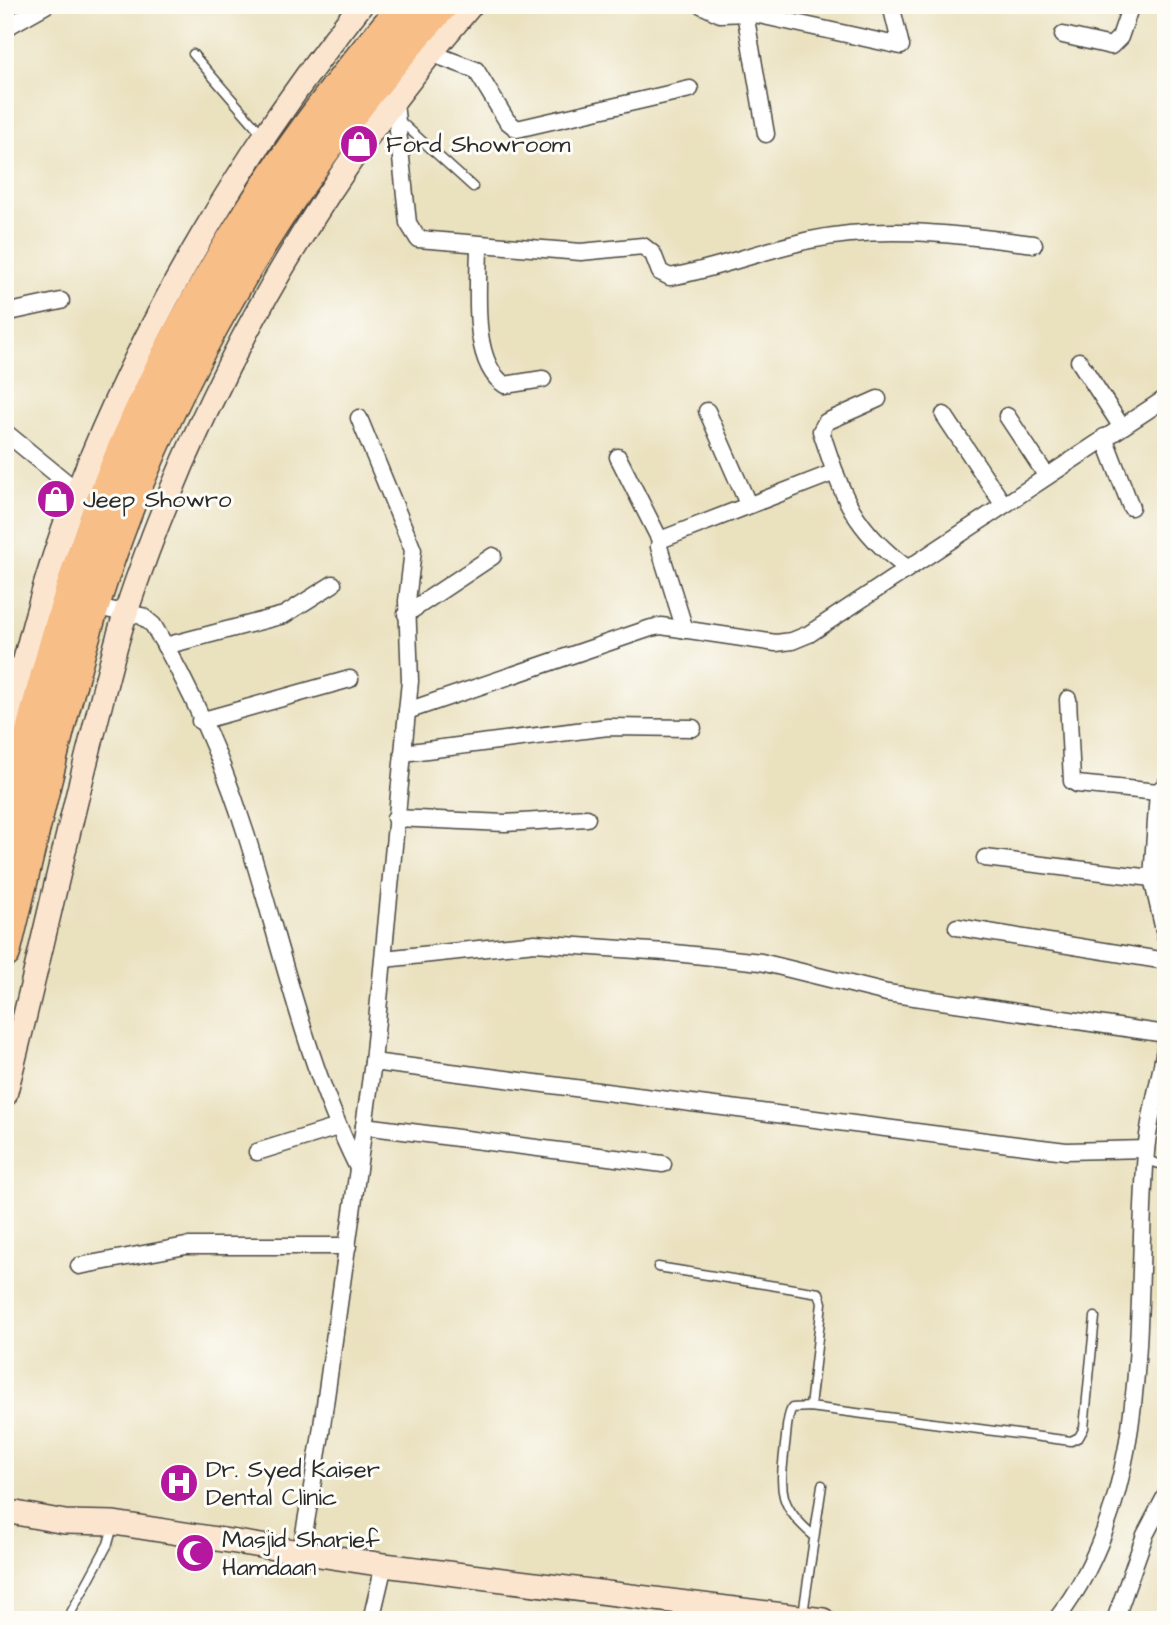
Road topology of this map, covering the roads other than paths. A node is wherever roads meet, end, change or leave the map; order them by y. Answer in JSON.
{"nodes":[{"id":1,"x":46,"y":5,"type":"edge"},
{"id":2,"x":360,"y":5,"type":"edge"},
{"id":3,"x":405,"y":5,"type":"edge"},
{"id":4,"x":443,"y":5,"type":"edge"},
{"id":5,"x":471,"y":5,"type":"edge"},
{"id":6,"x":701,"y":5,"type":"edge"},
{"id":7,"x":891,"y":5,"type":"edge"},
{"id":8,"x":1131,"y":5,"type":"edge"},
{"id":9,"x":745,"y":13,"type":"junction"},
{"id":10,"x":5,"y":28,"type":"edge"},
{"id":11,"x":1063,"y":35,"type":"dead end"},
{"id":12,"x":193,"y":54,"type":"dead end"},
{"id":13,"x":433,"y":54,"type":"junction"},
{"id":14,"x":690,"y":89,"type":"dead end"},
{"id":15,"x":396,"y":110,"type":"junction"},
{"id":16,"x":766,"y":134,"type":"dead end"},
{"id":17,"x":263,"y":135,"type":"junction"},
{"id":18,"x":473,"y":187,"type":"dead end"},
{"id":19,"x":1034,"y":244,"type":"dead end"},
{"id":20,"x":479,"y":245,"type":"junction"},
{"id":21,"x":61,"y":301,"type":"dead end"},
{"id":22,"x":5,"y":313,"type":"edge"},
{"id":23,"x":1079,"y":361,"type":"dead end"},
{"id":24,"x":543,"y":379,"type":"dead end"},
{"id":25,"x":1166,"y":398,"type":"edge"},
{"id":26,"x":878,"y":399,"type":"dead end"},
{"id":27,"x":708,"y":411,"type":"dead end"},
{"id":28,"x":944,"y":415,"type":"dead end"},
{"id":29,"x":1007,"y":416,"type":"dead end"},
{"id":30,"x":359,"y":418,"type":"dead end"},
{"id":31,"x":1121,"y":426,"type":"junction"},
{"id":32,"x":5,"y":432,"type":"edge"},
{"id":33,"x":1104,"y":437,"type":"junction"},
{"id":34,"x":618,"y":457,"type":"dead end"},
{"id":35,"x":835,"y":472,"type":"junction"},
{"id":36,"x":1046,"y":475,"type":"junction"},
{"id":37,"x":77,"y":491,"type":"junction"},
{"id":38,"x":1003,"y":504,"type":"junction"},
{"id":39,"x":748,"y":505,"type":"junction"},
{"id":40,"x":1131,"y":507,"type":"dead end"},
{"id":41,"x":660,"y":540,"type":"junction"},
{"id":42,"x":493,"y":556,"type":"dead end"},
{"id":43,"x":907,"y":568,"type":"junction"},
{"id":44,"x":333,"y":584,"type":"dead end"},
{"id":45,"x":95,"y":607,"type":"junction"},
{"id":46,"x":126,"y":612,"type":"junction"},
{"id":47,"x":406,"y":614,"type":"junction"},
{"id":48,"x":685,"y":630,"type":"junction"},
{"id":49,"x":165,"y":646,"type":"junction"},
{"id":50,"x":15,"y":663,"type":"edge"},
{"id":51,"x":350,"y":680,"type":"dead end"},
{"id":52,"x":1068,"y":699,"type":"dead end"},
{"id":53,"x":407,"y":711,"type":"junction"},
{"id":54,"x":201,"y":721,"type":"junction"},
{"id":55,"x":693,"y":728,"type":"dead end"},
{"id":56,"x":5,"y":741,"type":"edge"},
{"id":57,"x":403,"y":753,"type":"junction"},
{"id":58,"x":1162,"y":788,"type":"edge"},
{"id":59,"x":31,"y":791,"type":"junction"},
{"id":60,"x":395,"y":818,"type":"junction"},
{"id":61,"x":587,"y":818,"type":"dead end"},
{"id":62,"x":5,"y":838,"type":"edge"},
{"id":63,"x":985,"y":858,"type":"dead end"},
{"id":64,"x":1152,"y":878,"type":"junction"},
{"id":65,"x":957,"y":927,"type":"dead end"},
{"id":66,"x":1166,"y":939,"type":"edge"},
{"id":67,"x":5,"y":953,"type":"edge"},
{"id":68,"x":384,"y":960,"type":"junction"},
{"id":69,"x":1166,"y":961,"type":"edge"},
{"id":70,"x":1166,"y":1034,"type":"edge"},
{"id":71,"x":1166,"y":1042,"type":"edge"},
{"id":72,"x":373,"y":1062,"type":"junction"},
{"id":73,"x":5,"y":1095,"type":"edge"},
{"id":74,"x":364,"y":1126,"type":"junction"},
{"id":75,"x":338,"y":1127,"type":"junction"},
{"id":76,"x":257,"y":1152,"type":"dead end"},
{"id":77,"x":1146,"y":1154,"type":"junction"},
{"id":78,"x":663,"y":1164,"type":"dead end"},
{"id":79,"x":357,"y":1166,"type":"junction"},
{"id":80,"x":1166,"y":1166,"type":"edge"},
{"id":81,"x":348,"y":1246,"type":"junction"},
{"id":82,"x":79,"y":1266,"type":"dead end"},
{"id":83,"x":658,"y":1267,"type":"dead end"},
{"id":84,"x":1095,"y":1317,"type":"dead end"},
{"id":85,"x":810,"y":1407,"type":"junction"},
{"id":86,"x":822,"y":1485,"type":"dead end"},
{"id":87,"x":1166,"y":1495,"type":"edge"},
{"id":88,"x":8,"y":1510,"type":"edge"},
{"id":89,"x":104,"y":1522,"type":"junction"},
{"id":90,"x":814,"y":1536,"type":"junction"},
{"id":91,"x":301,"y":1551,"type":"junction"},
{"id":92,"x":384,"y":1566,"type":"junction"},
{"id":93,"x":815,"y":1619,"type":"edge"},
{"id":94,"x":67,"y":1620,"type":"edge"},
{"id":95,"x":371,"y":1620,"type":"edge"},
{"id":96,"x":1056,"y":1620,"type":"edge"},
{"id":97,"x":1115,"y":1620,"type":"edge"}],
"edges":[{"from":1,"to":10,"type":"street"},
{"from":2,"to":17,"type":"street"},
{"from":3,"to":59,"type":"highway"},
{"from":4,"to":45,"type":"highway"},
{"from":5,"to":13,"type":"street"},
{"from":6,"to":9,"type":"street"},
{"from":7,"to":9,"type":"street"},
{"from":8,"to":11,"type":"street"},
{"from":9,"to":16,"type":"street"},
{"from":12,"to":17,"type":"lane"},
{"from":13,"to":14,"type":"street"},
{"from":13,"to":15,"type":"street"},
{"from":15,"to":18,"type":"lane"},
{"from":15,"to":20,"type":"street"},
{"from":15,"to":46,"type":"street"},
{"from":17,"to":37,"type":"street"},
{"from":19,"to":20,"type":"street"},
{"from":20,"to":24,"type":"street"},
{"from":21,"to":22,"type":"street"},
{"from":23,"to":31,"type":"street"},
{"from":25,"to":31,"type":"street"},
{"from":26,"to":35,"type":"street"},
{"from":27,"to":39,"type":"street"},
{"from":28,"to":38,"type":"street"},
{"from":29,"to":36,"type":"street"},
{"from":30,"to":47,"type":"street"},
{"from":31,"to":33,"type":"street"},
{"from":32,"to":37,"type":"street"},
{"from":33,"to":36,"type":"street"},
{"from":33,"to":40,"type":"street"},
{"from":34,"to":41,"type":"street"},
{"from":35,"to":39,"type":"street"},
{"from":35,"to":43,"type":"street"},
{"from":36,"to":38,"type":"street"},
{"from":37,"to":50,"type":"street"},
{"from":38,"to":43,"type":"street"},
{"from":39,"to":41,"type":"street"},
{"from":41,"to":48,"type":"street"},
{"from":42,"to":47,"type":"street"},
{"from":43,"to":48,"type":"street"},
{"from":44,"to":49,"type":"street"},
{"from":45,"to":46,"type":"street"},
{"from":45,"to":59,"type":"highway"},
{"from":46,"to":49,"type":"street"},
{"from":46,"to":73,"type":"street"},
{"from":47,"to":53,"type":"street"},
{"from":48,"to":53,"type":"street"},
{"from":49,"to":54,"type":"street"},
{"from":50,"to":56,"type":"street"},
{"from":51,"to":54,"type":"street"},
{"from":52,"to":58,"type":"street"},
{"from":53,"to":57,"type":"street"},
{"from":54,"to":75,"type":"street"},
{"from":55,"to":57,"type":"street"},
{"from":57,"to":60,"type":"street"},
{"from":58,"to":64,"type":"street"},
{"from":59,"to":62,"type":"highway"},
{"from":59,"to":67,"type":"highway"},
{"from":60,"to":61,"type":"street"},
{"from":60,"to":68,"type":"street"},
{"from":63,"to":64,"type":"street"},
{"from":64,"to":66,"type":"street"},
{"from":65,"to":69,"type":"street"},
{"from":68,"to":70,"type":"street"},
{"from":68,"to":72,"type":"street"},
{"from":71,"to":77,"type":"street"},
{"from":72,"to":74,"type":"street"},
{"from":72,"to":77,"type":"street"},
{"from":74,"to":78,"type":"street"},
{"from":74,"to":79,"type":"street"},
{"from":75,"to":76,"type":"street"},
{"from":75,"to":79,"type":"street"},
{"from":77,"to":80,"type":"lane"},
{"from":77,"to":96,"type":"street"},
{"from":79,"to":81,"type":"street"},
{"from":81,"to":82,"type":"street"},
{"from":81,"to":91,"type":"street"},
{"from":83,"to":85,"type":"lane"},
{"from":84,"to":85,"type":"lane"},
{"from":85,"to":90,"type":"lane"},
{"from":86,"to":90,"type":"lane"},
{"from":87,"to":97,"type":"street"},
{"from":88,"to":89,"type":"street"},
{"from":89,"to":91,"type":"street"},
{"from":89,"to":94,"type":"lane"},
{"from":90,"to":93,"type":"lane"},
{"from":91,"to":92,"type":"street"},
{"from":92,"to":93,"type":"street"},
{"from":92,"to":95,"type":"street"}]}
